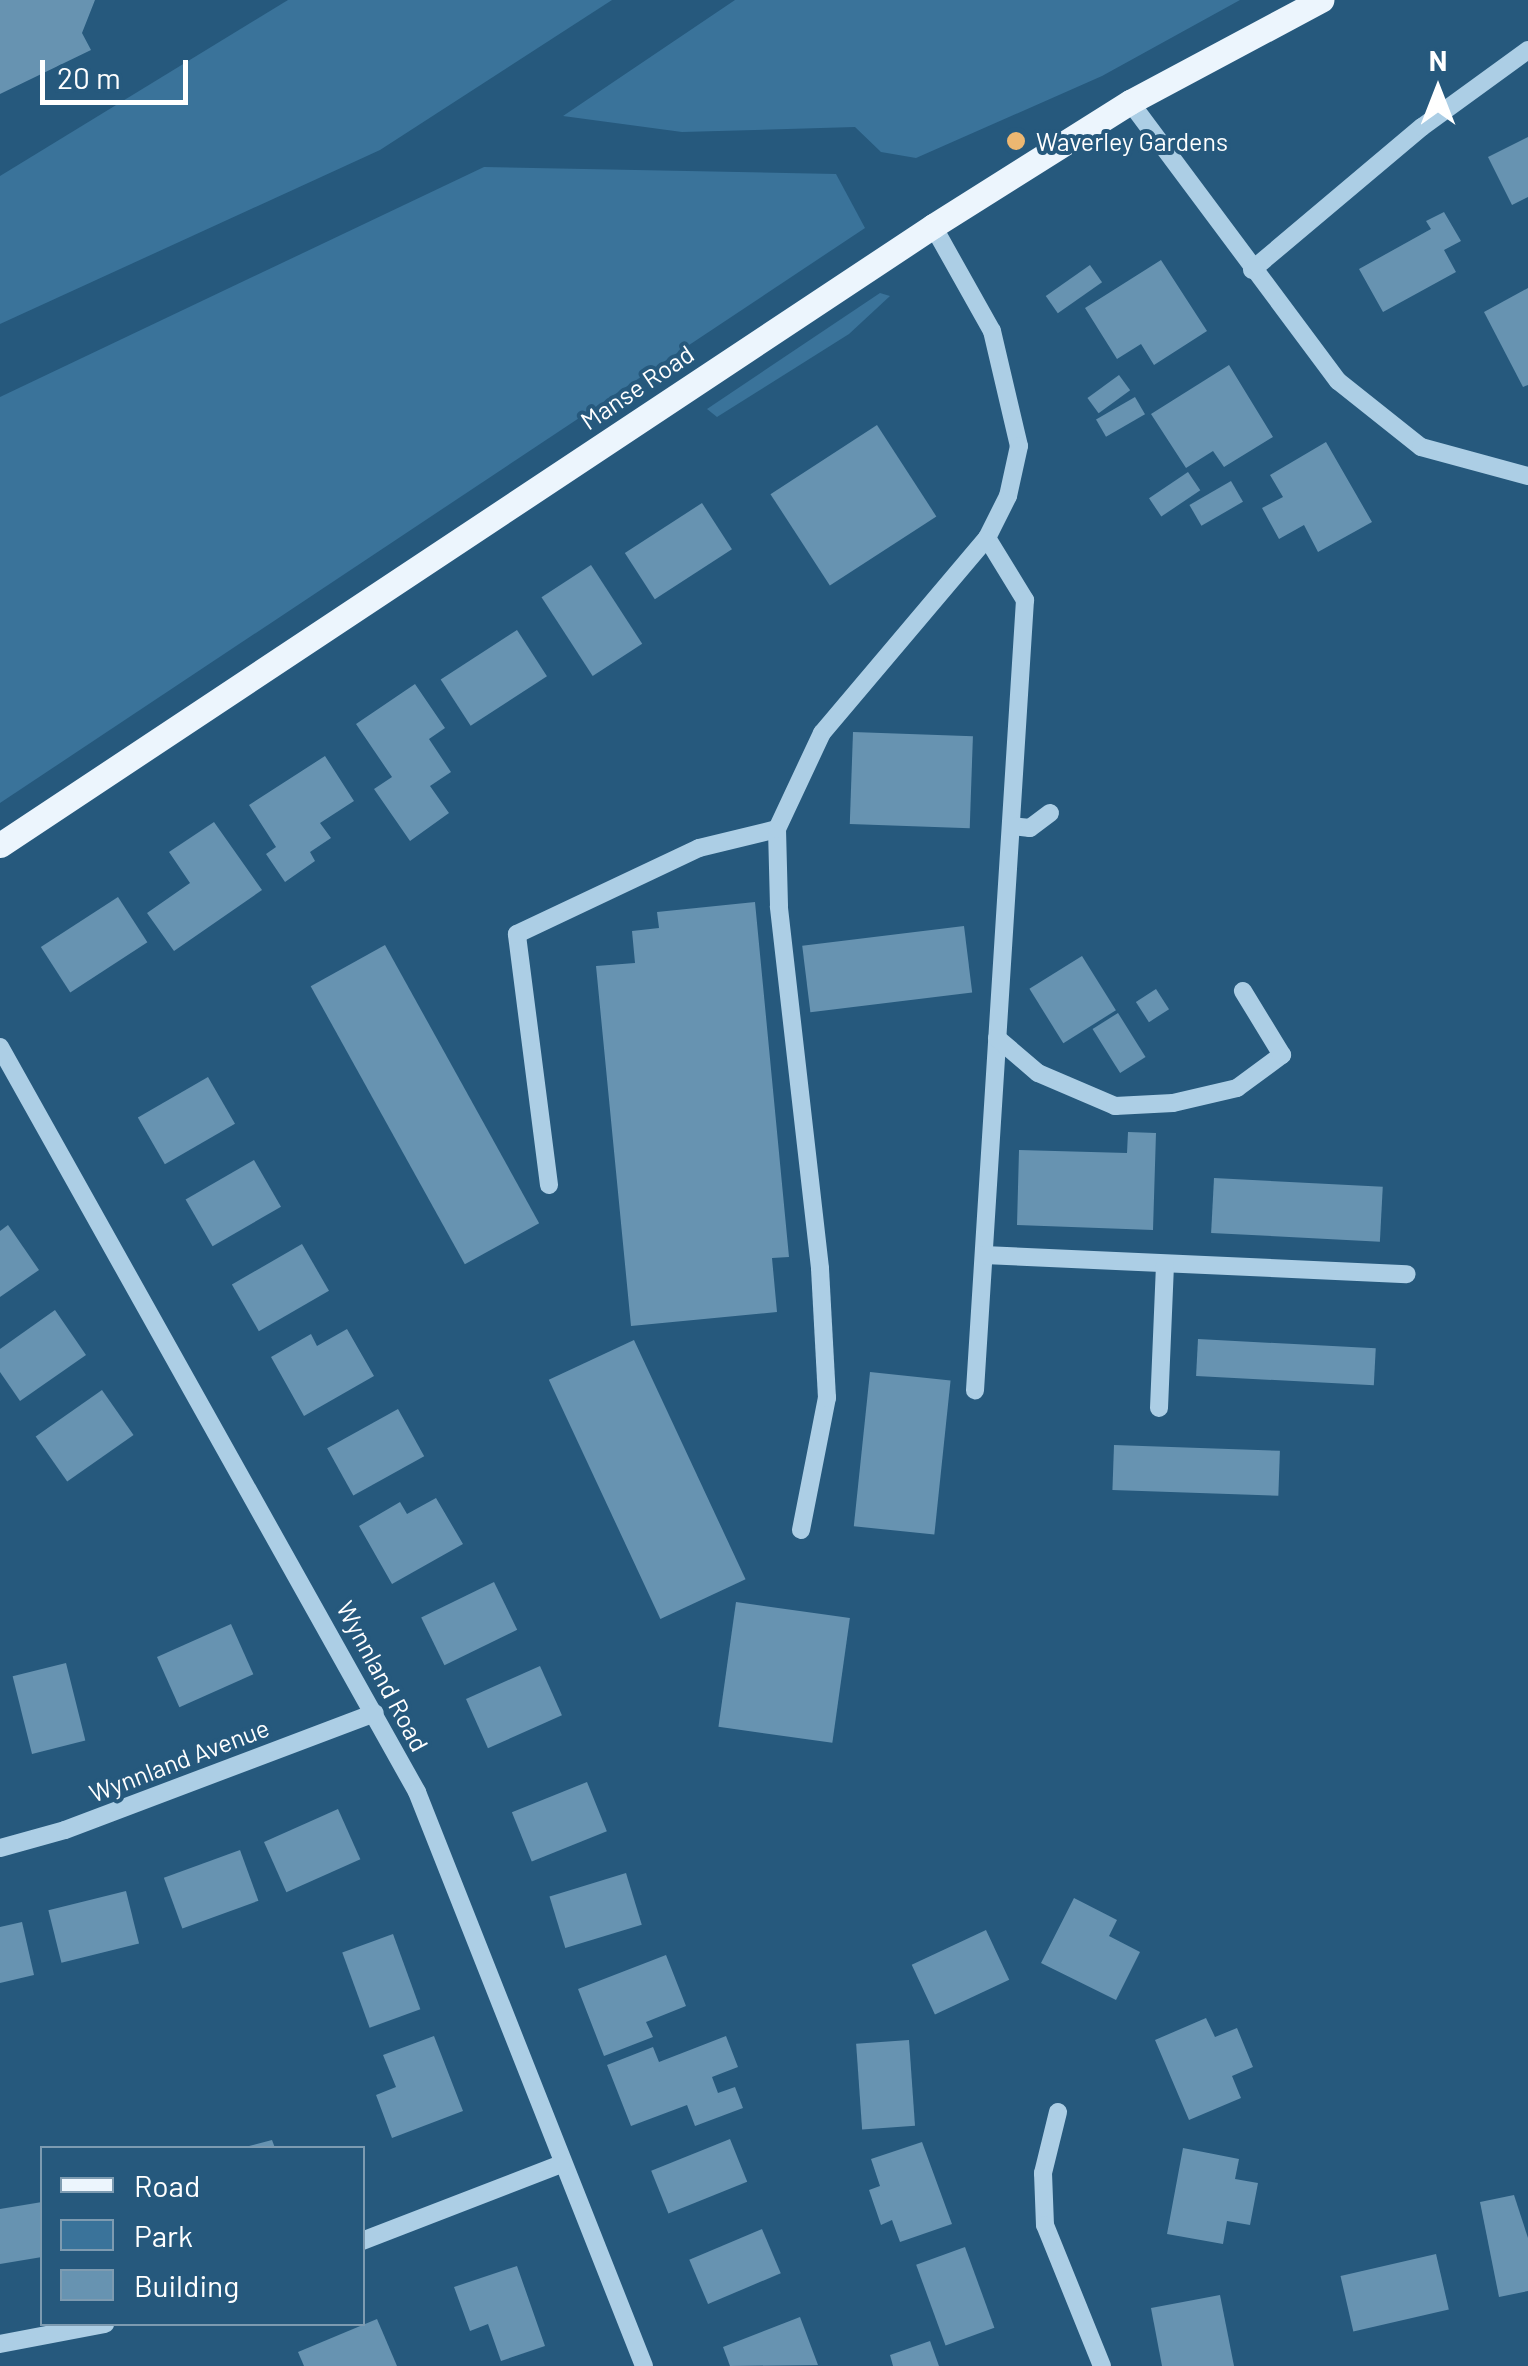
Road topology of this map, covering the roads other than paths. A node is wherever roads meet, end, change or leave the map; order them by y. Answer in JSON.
{"nodes":[{"id":1,"x":1320,"y":0,"type":"edge"},
{"id":2,"x":1528,"y":50,"type":"edge"},
{"id":3,"x":1130,"y":102,"type":"junction"},
{"id":4,"x":934,"y":226,"type":"junction"},
{"id":5,"x":1252,"y":270,"type":"junction"},
{"id":6,"x":1528,"y":476,"type":"edge"},
{"id":7,"x":987,"y":538,"type":"junction"},
{"id":8,"x":1050,"y":813,"type":"dead end"},
{"id":9,"x":1011,"y":826,"type":"junction"},
{"id":10,"x":777,"y":829,"type":"junction"},
{"id":11,"x":0,"y":845,"type":"edge"},
{"id":12,"x":1243,"y":991,"type":"dead end"},
{"id":13,"x":998,"y":1038,"type":"junction"},
{"id":14,"x":0,"y":1046,"type":"edge"},
{"id":15,"x":550,"y":1185,"type":"dead end"},
{"id":16,"x":984,"y":1255,"type":"junction"},
{"id":17,"x":1164,"y":1265,"type":"junction"},
{"id":18,"x":1407,"y":1274,"type":"dead end"},
{"id":19,"x":975,"y":1390,"type":"dead end"},
{"id":20,"x":1159,"y":1408,"type":"dead end"},
{"id":21,"x":801,"y":1530,"type":"dead end"},
{"id":22,"x":375,"y":1713,"type":"junction"},
{"id":23,"x":0,"y":1848,"type":"edge"},
{"id":24,"x":1058,"y":2112,"type":"dead end"},
{"id":25,"x":562,"y":2164,"type":"junction"},
{"id":26,"x":365,"y":2240,"type":"edge"},
{"id":27,"x":95,"y":2326,"type":"edge"},
{"id":28,"x":0,"y":2344,"type":"edge"},
{"id":29,"x":644,"y":2366,"type":"edge"},
{"id":30,"x":1102,"y":2366,"type":"edge"}],
"edges":[{"from":1,"to":3,"type":"main road","name":"Manse Road"},
{"from":2,"to":5,"type":"street"},
{"from":3,"to":4,"type":"main road","name":"Manse Road"},
{"from":3,"to":5,"type":"street"},
{"from":4,"to":7,"type":"street"},
{"from":4,"to":11,"type":"main road","name":"Manse Road"},
{"from":5,"to":6,"type":"street"},
{"from":7,"to":9,"type":"street"},
{"from":7,"to":10,"type":"street"},
{"from":8,"to":9,"type":"street"},
{"from":9,"to":13,"type":"street"},
{"from":10,"to":15,"type":"street"},
{"from":10,"to":21,"type":"street"},
{"from":12,"to":13,"type":"street"},
{"from":13,"to":16,"type":"street"},
{"from":14,"to":22,"type":"street","name":"Wynnland Road"},
{"from":16,"to":17,"type":"street"},
{"from":16,"to":19,"type":"street"},
{"from":17,"to":18,"type":"street"},
{"from":17,"to":20,"type":"street"},
{"from":22,"to":23,"type":"street","name":"Wynnland Avenue"},
{"from":22,"to":25,"type":"street","name":"Wynnland Road"},
{"from":24,"to":30,"type":"street"},
{"from":25,"to":26,"type":"street"},
{"from":25,"to":29,"type":"street","name":"Wynnland Road"},
{"from":27,"to":28,"type":"street"}]}
